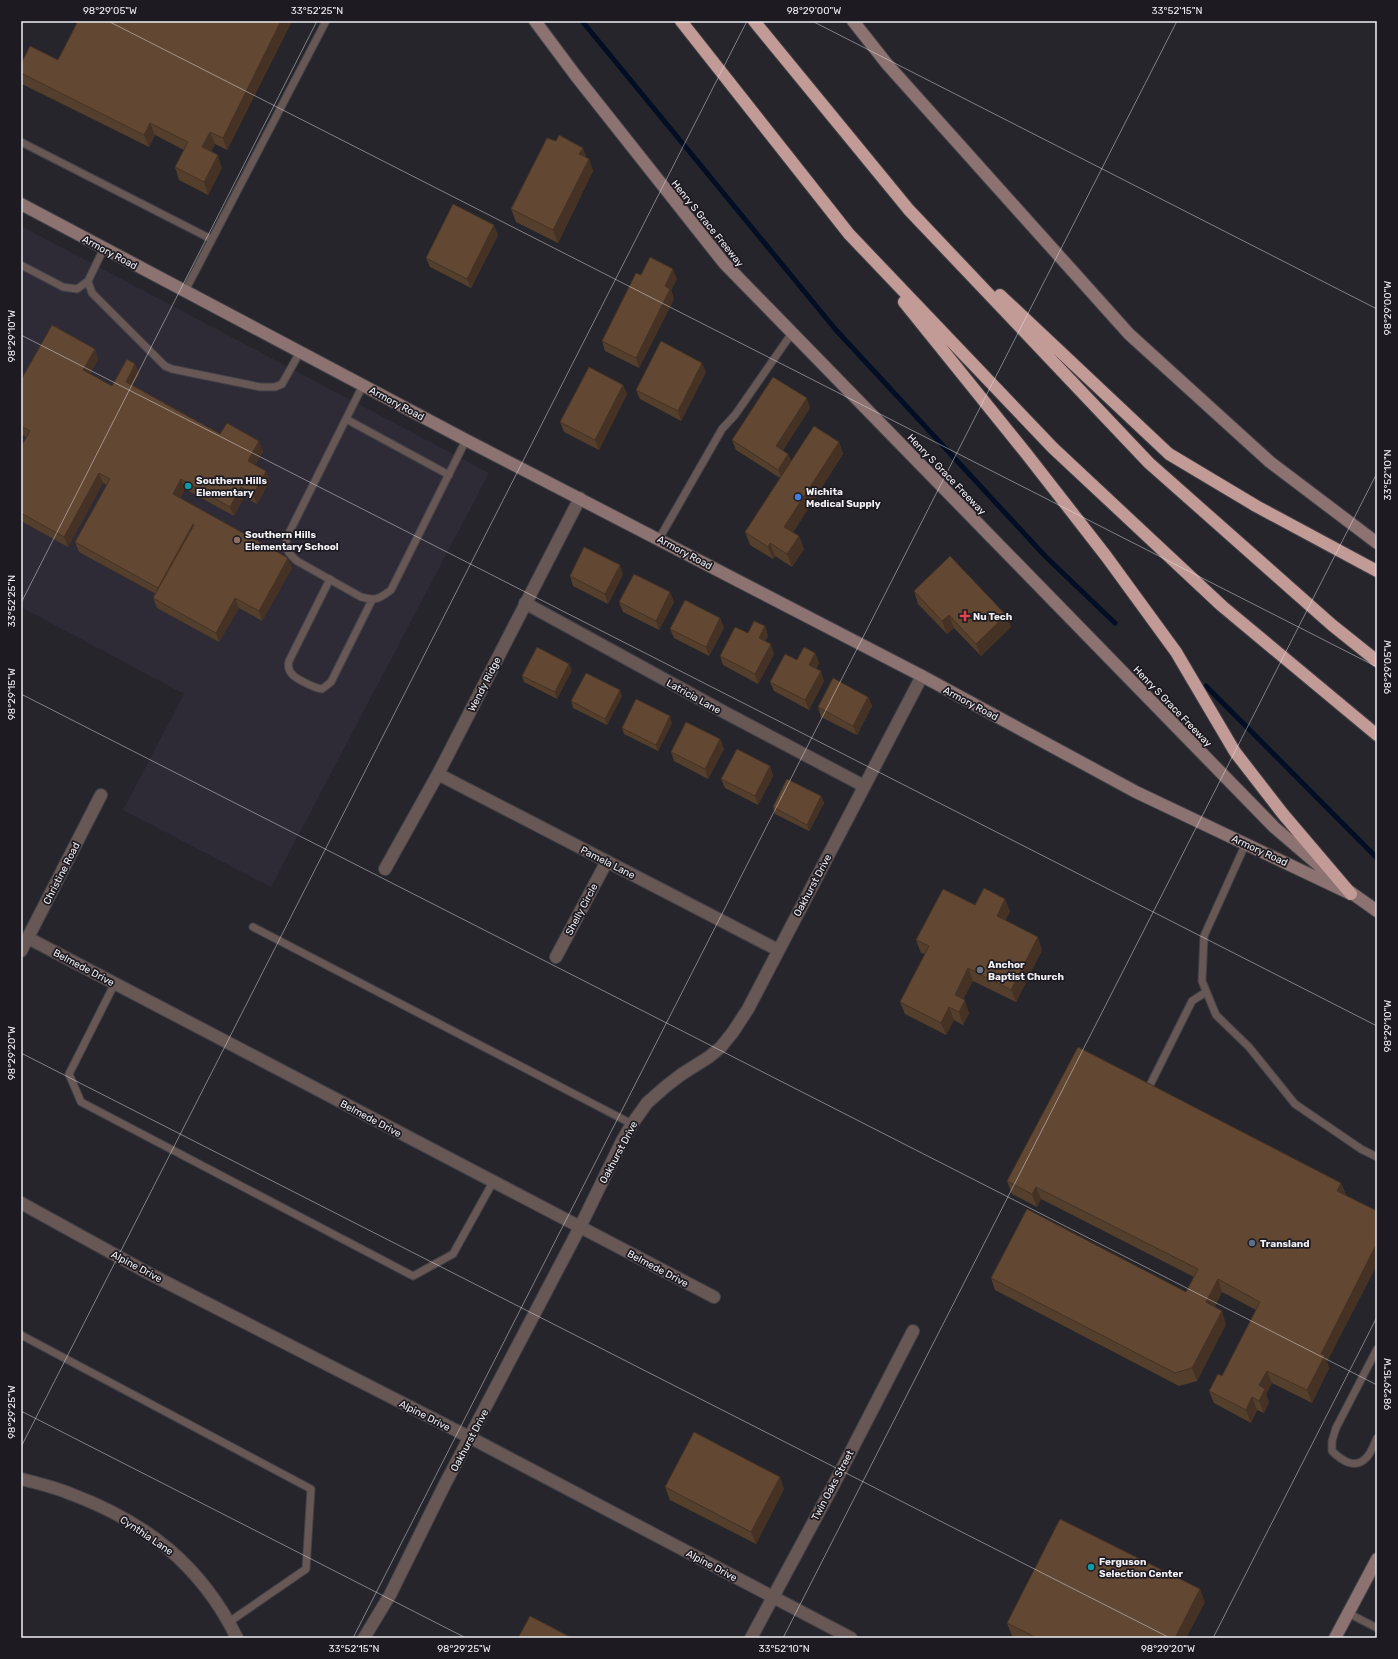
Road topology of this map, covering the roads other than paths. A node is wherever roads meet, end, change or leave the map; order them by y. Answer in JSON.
{"nodes":[{"id":1,"x":326,"y":21,"type":"edge"},
{"id":2,"x":536,"y":21,"type":"edge"},
{"id":3,"x":682,"y":21,"type":"edge"},
{"id":4,"x":754,"y":21,"type":"edge"},
{"id":5,"x":853,"y":21,"type":"edge"},
{"id":6,"x":21,"y":142,"type":"edge"},
{"id":7,"x":21,"y":204,"type":"edge"},
{"id":8,"x":909,"y":210,"type":"junction"},
{"id":9,"x":849,"y":234,"type":"junction"},
{"id":10,"x":211,"y":239,"type":"junction"},
{"id":11,"x":104,"y":248,"type":"junction"},
{"id":12,"x":21,"y":264,"type":"edge"},
{"id":13,"x":88,"y":281,"type":"junction"},
{"id":14,"x":185,"y":292,"type":"junction"},
{"id":15,"x":792,"y":333,"type":"junction"},
{"id":16,"x":300,"y":352,"type":"junction"},
{"id":17,"x":363,"y":385,"type":"junction"},
{"id":18,"x":346,"y":419,"type":"junction"},
{"id":19,"x":466,"y":440,"type":"junction"},
{"id":20,"x":448,"y":474,"type":"junction"},
{"id":21,"x":580,"y":498,"type":"junction"},
{"id":22,"x":659,"y":539,"type":"junction"},
{"id":23,"x":1377,"y":543,"type":"edge"},
{"id":24,"x":1377,"y":571,"type":"edge"},
{"id":25,"x":330,"y":579,"type":"junction"},
{"id":26,"x":372,"y":600,"type":"junction"},
{"id":27,"x":525,"y":603,"type":"junction"},
{"id":28,"x":1377,"y":662,"type":"edge"},
{"id":29,"x":922,"y":676,"type":"junction"},
{"id":30,"x":1377,"y":735,"type":"edge"},
{"id":31,"x":438,"y":774,"type":"junction"},
{"id":32,"x":864,"y":786,"type":"junction"},
{"id":33,"x":101,"y":795,"type":"dead end"},
{"id":34,"x":1246,"y":843,"type":"junction"},
{"id":35,"x":607,"y":861,"type":"junction"},
{"id":36,"x":385,"y":869,"type":"dead end"},
{"id":37,"x":1351,"y":894,"type":"junction"},
{"id":38,"x":1377,"y":911,"type":"edge"},
{"id":39,"x":253,"y":927,"type":"dead end"},
{"id":40,"x":28,"y":938,"type":"junction"},
{"id":41,"x":778,"y":950,"type":"junction"},
{"id":42,"x":21,"y":951,"type":"edge"},
{"id":43,"x":556,"y":957,"type":"dead end"},
{"id":44,"x":115,"y":984,"type":"junction"},
{"id":45,"x":1206,"y":992,"type":"junction"},
{"id":46,"x":1151,"y":1083,"type":"edge"},
{"id":47,"x":632,"y":1124,"type":"junction"},
{"id":48,"x":1377,"y":1157,"type":"edge"},
{"id":49,"x":493,"y":1182,"type":"junction"},
{"id":50,"x":21,"y":1203,"type":"edge"},
{"id":51,"x":580,"y":1227,"type":"junction"},
{"id":52,"x":714,"y":1297,"type":"dead end"},
{"id":53,"x":913,"y":1331,"type":"dead end"},
{"id":54,"x":21,"y":1335,"type":"edge"},
{"id":55,"x":1377,"y":1350,"type":"edge"},
{"id":56,"x":471,"y":1438,"type":"junction"},
{"id":57,"x":1377,"y":1438,"type":"edge"},
{"id":58,"x":1375,"y":1446,"type":"edge"},
{"id":59,"x":21,"y":1478,"type":"edge"},
{"id":60,"x":1377,"y":1559,"type":"edge"},
{"id":61,"x":772,"y":1596,"type":"junction"},
{"id":62,"x":1348,"y":1614,"type":"junction"},
{"id":63,"x":230,"y":1622,"type":"junction"},
{"id":64,"x":1377,"y":1628,"type":"edge"},
{"id":65,"x":237,"y":1638,"type":"edge"},
{"id":66,"x":364,"y":1638,"type":"edge"},
{"id":67,"x":751,"y":1638,"type":"edge"},
{"id":68,"x":851,"y":1638,"type":"edge"},
{"id":69,"x":1335,"y":1638,"type":"edge"}],
"edges":[{"from":1,"to":10,"type":"lane"},
{"from":2,"to":15,"type":"street","name":"Henry S Grace Freeway"},
{"from":3,"to":9,"type":"highway"},
{"from":4,"to":8,"type":"highway"},
{"from":5,"to":23,"type":"street"},
{"from":6,"to":10,"type":"lane"},
{"from":7,"to":11,"type":"street","name":"Armory Road"},
{"from":8,"to":24,"type":"highway"},
{"from":8,"to":28,"type":"highway"},
{"from":9,"to":30,"type":"highway"},
{"from":9,"to":37,"type":"highway"},
{"from":10,"to":14,"type":"lane"},
{"from":11,"to":13,"type":"lane"},
{"from":11,"to":14,"type":"street","name":"Armory Road"},
{"from":12,"to":13,"type":"lane"},
{"from":13,"to":16,"type":"lane"},
{"from":14,"to":16,"type":"street","name":"Armory Road"},
{"from":15,"to":22,"type":"lane"},
{"from":15,"to":37,"type":"street","name":"Henry S Grace Freeway"},
{"from":16,"to":17,"type":"street","name":"Armory Road"},
{"from":17,"to":18,"type":"lane"},
{"from":17,"to":19,"type":"street","name":"Armory Road"},
{"from":18,"to":20,"type":"lane"},
{"from":18,"to":25,"type":"lane"},
{"from":19,"to":20,"type":"lane"},
{"from":19,"to":21,"type":"street","name":"Armory Road"},
{"from":20,"to":26,"type":"lane"},
{"from":21,"to":22,"type":"street","name":"Armory Road"},
{"from":21,"to":27,"type":"street","name":"Wendy Ridge"},
{"from":22,"to":29,"type":"street","name":"Armory Road"},
{"from":25,"to":26,"type":"lane"},
{"from":25,"to":26,"type":"lane"},
{"from":27,"to":31,"type":"street","name":"Wendy Ridge"},
{"from":27,"to":32,"type":"street","name":"Latricia Lane"},
{"from":29,"to":32,"type":"street","name":"Oakhurst Drive"},
{"from":29,"to":34,"type":"street","name":"Armory Road"},
{"from":31,"to":35,"type":"street","name":"Pamela Lane"},
{"from":31,"to":36,"type":"street","name":"Wendy Ridge"},
{"from":32,"to":41,"type":"street","name":"Oakhurst Drive"},
{"from":33,"to":40,"type":"street","name":"Christine Road"},
{"from":34,"to":37,"type":"street","name":"Armory Road"},
{"from":34,"to":45,"type":"lane"},
{"from":35,"to":41,"type":"street","name":"Pamela Lane"},
{"from":35,"to":43,"type":"street","name":"Shelly Circle"},
{"from":37,"to":38,"type":"street","name":"Henry S Grace Freeway"},
{"from":39,"to":47,"type":"lane"},
{"from":40,"to":42,"type":"street","name":"Christine Road"},
{"from":40,"to":44,"type":"street","name":"Belmede Drive"},
{"from":41,"to":47,"type":"street","name":"Oakhurst Drive"},
{"from":44,"to":49,"type":"street","name":"Belmede Drive"},
{"from":44,"to":49,"type":"lane"},
{"from":45,"to":46,"type":"lane"},
{"from":45,"to":48,"type":"lane"},
{"from":47,"to":51,"type":"street","name":"Oakhurst Drive"},
{"from":49,"to":51,"type":"street","name":"Belmede Drive"},
{"from":50,"to":56,"type":"street","name":"Alpine Drive"},
{"from":51,"to":52,"type":"street","name":"Belmede Drive"},
{"from":51,"to":56,"type":"street","name":"Oakhurst Drive"},
{"from":53,"to":61,"type":"street","name":"Twin Oaks Street"},
{"from":54,"to":63,"type":"lane"},
{"from":55,"to":58,"type":"lane"},
{"from":56,"to":61,"type":"street","name":"Alpine Drive"},
{"from":56,"to":66,"type":"street","name":"Oakhurst Drive"},
{"from":57,"to":58,"type":"lane"},
{"from":59,"to":63,"type":"street","name":"Cynthia Lane"},
{"from":60,"to":62,"type":"street"},
{"from":61,"to":67,"type":"street","name":"Twin Oaks Street"},
{"from":61,"to":68,"type":"street","name":"Alpine Drive"},
{"from":62,"to":64,"type":"lane"},
{"from":62,"to":69,"type":"street"},
{"from":63,"to":65,"type":"street","name":"Cynthia Lane"}]}
